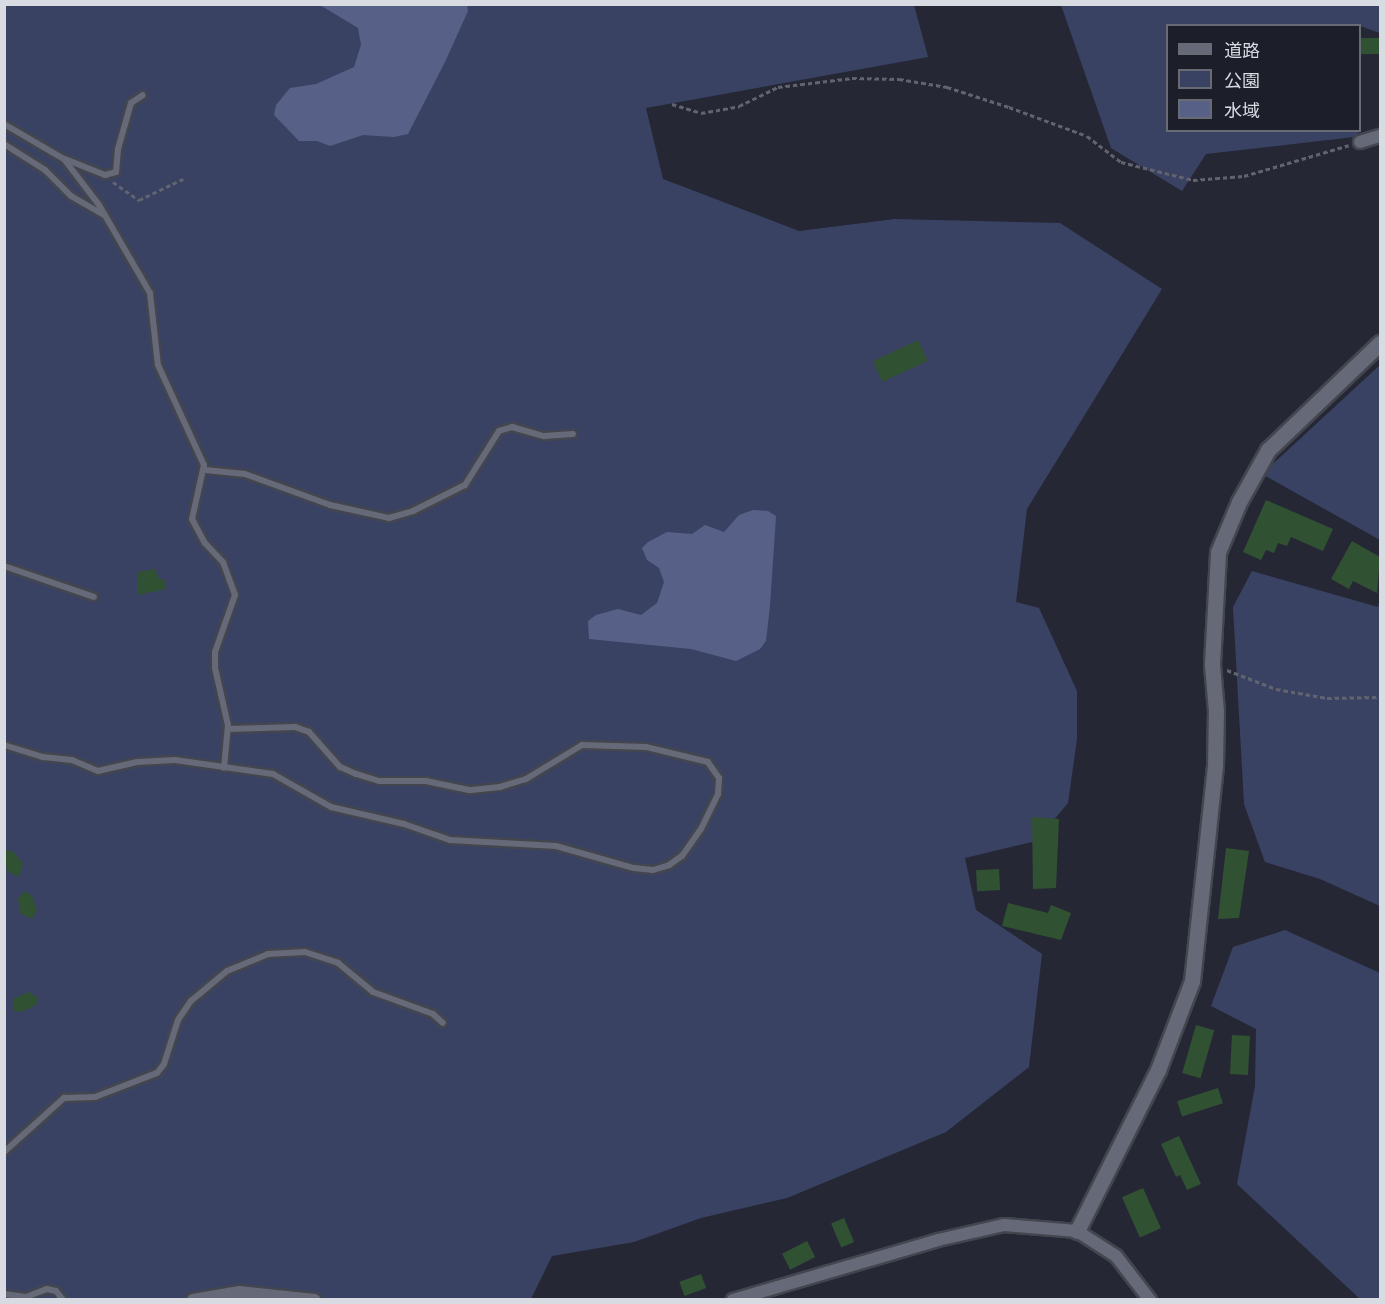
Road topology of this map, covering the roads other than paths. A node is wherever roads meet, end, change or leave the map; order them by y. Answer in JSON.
{"nodes":[{"id":1,"x":142,"y":95,"type":"dead end"},
{"id":2,"x":4,"y":124,"type":"edge"},
{"id":3,"x":1380,"y":136,"type":"edge"},
{"id":4,"x":1360,"y":142,"type":"road end"},
{"id":5,"x":4,"y":144,"type":"edge"},
{"id":6,"x":64,"y":159,"type":"junction"},
{"id":7,"x":105,"y":216,"type":"junction"},
{"id":8,"x":1380,"y":343,"type":"edge"},
{"id":9,"x":573,"y":434,"type":"dead end"},
{"id":10,"x":205,"y":470,"type":"junction"},
{"id":11,"x":4,"y":566,"type":"edge"},
{"id":12,"x":94,"y":597,"type":"dead end"},
{"id":13,"x":228,"y":729,"type":"junction"},
{"id":14,"x":4,"y":745,"type":"edge"},
{"id":15,"x":224,"y":768,"type":"junction"},
{"id":16,"x":444,"y":1023,"type":"dead end"},
{"id":17,"x":4,"y":1152,"type":"edge"},
{"id":18,"x":1077,"y":1231,"type":"junction"},
{"id":19,"x":4,"y":1294,"type":"edge"},
{"id":20,"x":63,"y":1299,"type":"edge"},
{"id":21,"x":193,"y":1299,"type":"edge"},
{"id":22,"x":315,"y":1299,"type":"edge"},
{"id":23,"x":734,"y":1299,"type":"edge"},
{"id":24,"x":1150,"y":1299,"type":"edge"}],
"edges":[{"from":1,"to":6,"type":"lane"},
{"from":2,"to":6,"type":"lane"},
{"from":3,"to":4,"type":"street"},
{"from":5,"to":7,"type":"lane"},
{"from":6,"to":7,"type":"lane"},
{"from":7,"to":10,"type":"lane"},
{"from":8,"to":18,"type":"street"},
{"from":9,"to":10,"type":"lane"},
{"from":10,"to":13,"type":"lane"},
{"from":11,"to":12,"type":"lane"},
{"from":13,"to":15,"type":"lane"},
{"from":13,"to":15,"type":"lane"},
{"from":14,"to":15,"type":"lane"},
{"from":16,"to":17,"type":"lane"},
{"from":18,"to":23,"type":"street"},
{"from":18,"to":24,"type":"street"},
{"from":19,"to":20,"type":"lane"},
{"from":21,"to":22,"type":"street"}]}
